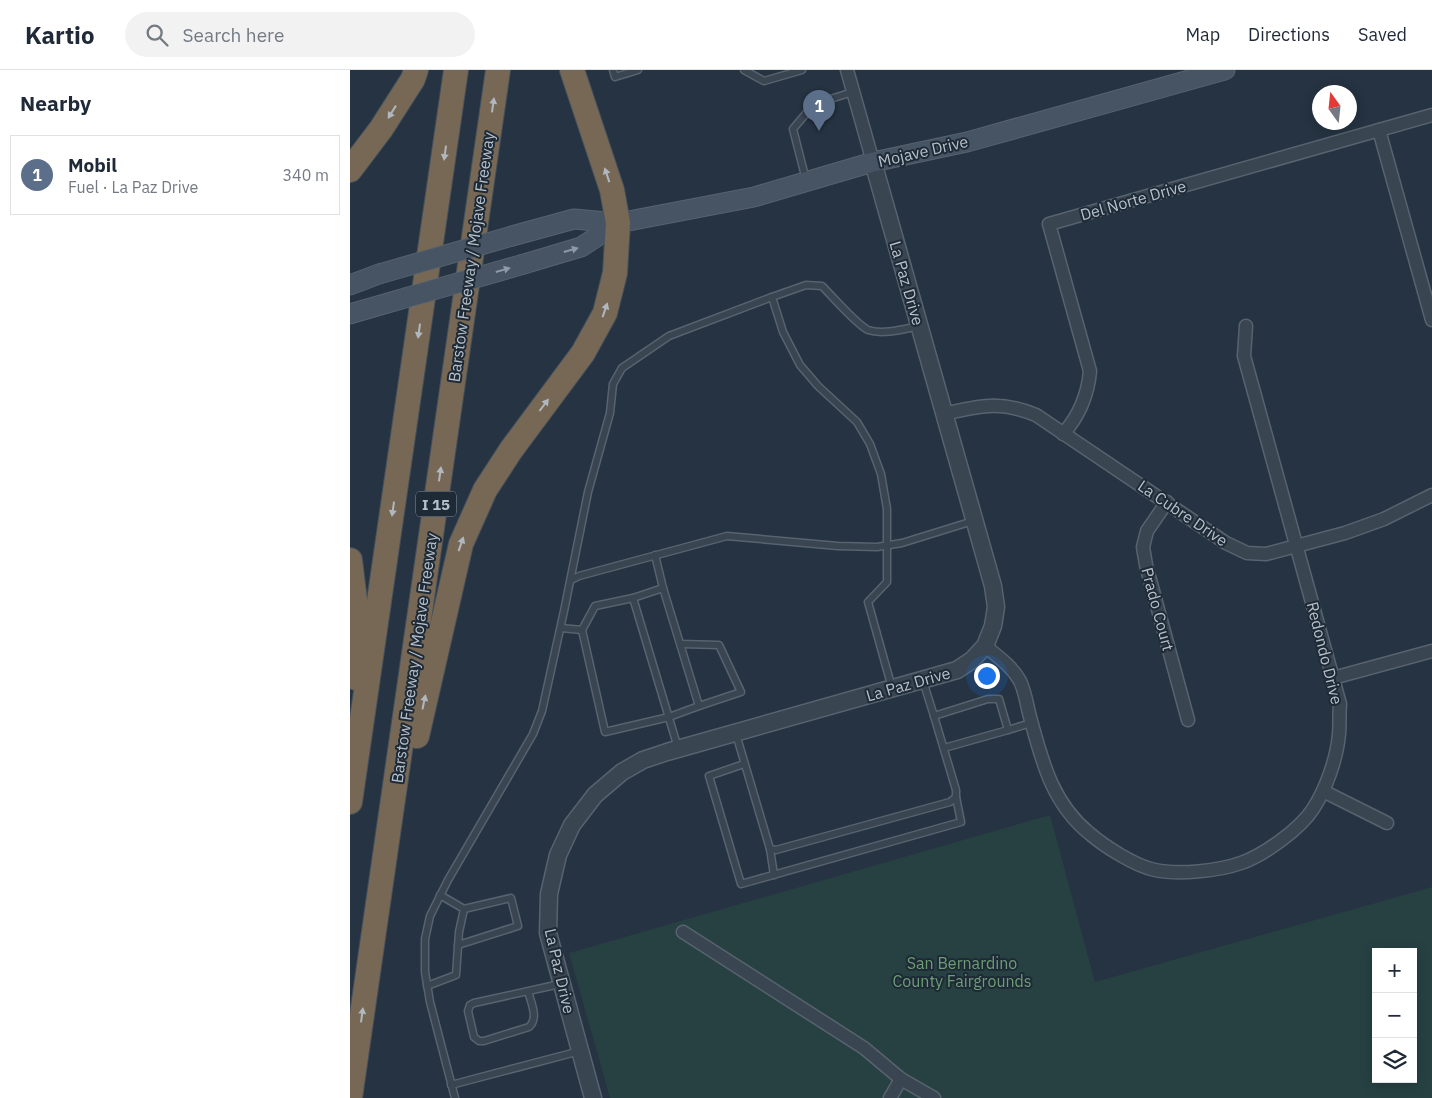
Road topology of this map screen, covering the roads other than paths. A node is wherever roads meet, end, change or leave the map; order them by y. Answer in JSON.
{"nodes":[{"id":1,"x":416,"y":70,"type":"edge"},
{"id":2,"x":456,"y":70,"type":"edge"},
{"id":3,"x":498,"y":70,"type":"edge"},
{"id":4,"x":572,"y":70,"type":"edge"},
{"id":5,"x":613,"y":70,"type":"edge"},
{"id":6,"x":638,"y":70,"type":"edge"},
{"id":7,"x":744,"y":70,"type":"edge"},
{"id":8,"x":802,"y":70,"type":"edge"},
{"id":9,"x":849,"y":70,"type":"edge"},
{"id":10,"x":1225,"y":70,"type":"edge"},
{"id":11,"x":853,"y":92,"type":"junction"},
{"id":12,"x":1432,"y":116,"type":"edge"},
{"id":13,"x":1379,"y":130,"type":"junction"},
{"id":14,"x":873,"y":162,"type":"junction"},
{"id":15,"x":350,"y":170,"type":"edge"},
{"id":16,"x":807,"y":181,"type":"junction"},
{"id":17,"x":618,"y":223,"type":"junction"},
{"id":18,"x":350,"y":285,"type":"edge"},
{"id":19,"x":772,"y":297,"type":"junction"},
{"id":20,"x":350,"y":314,"type":"edge"},
{"id":21,"x":1432,"y":320,"type":"edge"},
{"id":22,"x":919,"y":326,"type":"junction"},
{"id":23,"x":1246,"y":326,"type":"dead end"},
{"id":24,"x":943,"y":414,"type":"junction"},
{"id":25,"x":1063,"y":434,"type":"junction"},
{"id":26,"x":1432,"y":495,"type":"edge"},
{"id":27,"x":1167,"y":502,"type":"junction"},
{"id":28,"x":974,"y":520,"type":"junction"},
{"id":29,"x":887,"y":546,"type":"junction"},
{"id":30,"x":1296,"y":546,"type":"junction"},
{"id":31,"x":655,"y":555,"type":"junction"},
{"id":32,"x":350,"y":560,"type":"edge"},
{"id":33,"x":571,"y":580,"type":"junction"},
{"id":34,"x":663,"y":588,"type":"junction"},
{"id":35,"x":633,"y":598,"type":"junction"},
{"id":36,"x":560,"y":628,"type":"junction"},
{"id":37,"x":582,"y":630,"type":"junction"},
{"id":38,"x":680,"y":644,"type":"junction"},
{"id":39,"x":985,"y":646,"type":"junction"},
{"id":40,"x":1432,"y":651,"type":"edge"},
{"id":41,"x":1333,"y":678,"type":"junction"},
{"id":42,"x":923,"y":680,"type":"junction"},
{"id":43,"x":893,"y":688,"type":"junction"},
{"id":44,"x":699,"y":706,"type":"junction"},
{"id":45,"x":934,"y":716,"type":"junction"},
{"id":46,"x":669,"y":717,"type":"junction"},
{"id":47,"x":1188,"y":720,"type":"dead end"},
{"id":48,"x":1031,"y":723,"type":"junction"},
{"id":49,"x":1008,"y":730,"type":"junction"},
{"id":50,"x":735,"y":733,"type":"junction"},
{"id":51,"x":944,"y":748,"type":"junction"},
{"id":52,"x":678,"y":749,"type":"junction"},
{"id":53,"x":356,"y":757,"type":"junction"},
{"id":54,"x":744,"y":764,"type":"junction"},
{"id":55,"x":1323,"y":791,"type":"junction"},
{"id":56,"x":956,"y":797,"type":"junction"},
{"id":57,"x":350,"y":802,"type":"edge"},
{"id":58,"x":1387,"y":823,"type":"dead end"},
{"id":59,"x":770,"y":849,"type":"junction"},
{"id":60,"x":774,"y":875,"type":"junction"},
{"id":61,"x":440,"y":895,"type":"junction"},
{"id":62,"x":464,"y":909,"type":"junction"},
{"id":63,"x":683,"y":932,"type":"dead end"},
{"id":64,"x":374,"y":938,"type":"junction"},
{"id":65,"x":458,"y":945,"type":"junction"},
{"id":66,"x":561,"y":983,"type":"junction"},
{"id":67,"x":427,"y":986,"type":"junction"},
{"id":68,"x":528,"y":991,"type":"junction"},
{"id":69,"x":580,"y":1051,"type":"junction"},
{"id":70,"x":901,"y":1079,"type":"junction"},
{"id":71,"x":451,"y":1085,"type":"junction"},
{"id":72,"x":350,"y":1098,"type":"edge"},
{"id":73,"x":455,"y":1098,"type":"edge"},
{"id":74,"x":592,"y":1098,"type":"edge"},
{"id":75,"x":890,"y":1098,"type":"edge"},
{"id":76,"x":934,"y":1098,"type":"edge"}],
"edges":[{"from":1,"to":15,"type":"highway","one_way":true},
{"from":2,"to":53,"type":"highway","number":"I 15","one_way":true},
{"from":64,"to":3,"type":"highway","name":"Barstow Freeway / Mojave Freeway","number":"I 15","one_way":true},
{"from":17,"to":4,"type":"highway","one_way":true},
{"from":5,"to":6,"type":"lane"},
{"from":7,"to":8,"type":"lane"},
{"from":9,"to":11,"type":"street","name":"La Paz Drive"},
{"from":10,"to":14,"type":"main road","name":"Mojave Drive"},
{"from":11,"to":14,"type":"street","name":"La Paz Drive"},
{"from":11,"to":16,"type":"lane"},
{"from":12,"to":13,"type":"street","name":"Del Norte Drive"},
{"from":13,"to":21,"type":"street"},
{"from":13,"to":25,"type":"street","name":"Del Norte Drive"},
{"from":14,"to":16,"type":"main road","name":"Mojave Drive"},
{"from":14,"to":22,"type":"street","name":"La Paz Drive"},
{"from":16,"to":17,"type":"main road","name":"Mojave Drive"},
{"from":17,"to":18,"type":"main road","name":"Mojave Drive","bridge":true},
{"from":20,"to":17,"type":"main road","name":"Mojave Drive","one_way":true,"bridge":true},
{"from":64,"to":17,"type":"highway","one_way":true},
{"from":19,"to":22,"type":"lane"},
{"from":19,"to":29,"type":"lane"},
{"from":19,"to":33,"type":"lane"},
{"from":22,"to":24,"type":"street","name":"La Paz Drive"},
{"from":23,"to":30,"type":"street","name":"Redondo Drive"},
{"from":24,"to":25,"type":"street","name":"La Cubre Drive"},
{"from":24,"to":28,"type":"street","name":"La Paz Drive"},
{"from":25,"to":27,"type":"street","name":"La Cubre Drive"},
{"from":26,"to":30,"type":"street","name":"La Cubre Drive"},
{"from":27,"to":30,"type":"street","name":"La Cubre Drive"},
{"from":27,"to":47,"type":"street","name":"Prado Court"},
{"from":28,"to":29,"type":"lane"},
{"from":28,"to":39,"type":"street","name":"La Paz Drive"},
{"from":29,"to":31,"type":"lane"},
{"from":29,"to":43,"type":"lane"},
{"from":30,"to":41,"type":"street","name":"Redondo Drive"},
{"from":31,"to":33,"type":"lane"},
{"from":31,"to":34,"type":"lane"},
{"from":32,"to":53,"type":"highway"},
{"from":33,"to":36,"type":"lane"},
{"from":34,"to":35,"type":"lane"},
{"from":34,"to":38,"type":"lane"},
{"from":35,"to":37,"type":"lane"},
{"from":35,"to":46,"type":"lane"},
{"from":36,"to":37,"type":"lane"},
{"from":36,"to":61,"type":"lane"},
{"from":37,"to":46,"type":"lane"},
{"from":38,"to":44,"type":"lane"},
{"from":38,"to":44,"type":"lane"},
{"from":39,"to":42,"type":"street","name":"La Paz Drive"},
{"from":39,"to":48,"type":"street","name":"Redondo Drive"},
{"from":40,"to":41,"type":"street"},
{"from":41,"to":55,"type":"street","name":"Redondo Drive"},
{"from":42,"to":43,"type":"street","name":"La Paz Drive"},
{"from":42,"to":45,"type":"lane"},
{"from":43,"to":50,"type":"street","name":"La Paz Drive"},
{"from":44,"to":46,"type":"lane"},
{"from":45,"to":49,"type":"lane"},
{"from":45,"to":51,"type":"lane"},
{"from":46,"to":52,"type":"lane"},
{"from":48,"to":49,"type":"lane"},
{"from":48,"to":55,"type":"street","name":"Redondo Drive"},
{"from":49,"to":51,"type":"lane"},
{"from":50,"to":52,"type":"street","name":"La Paz Drive"},
{"from":50,"to":54,"type":"lane"},
{"from":51,"to":56,"type":"lane"},
{"from":52,"to":66,"type":"street","name":"La Paz Drive"},
{"from":53,"to":57,"type":"highway","number":"I 15"},
{"from":54,"to":59,"type":"lane"},
{"from":54,"to":60,"type":"lane"},
{"from":55,"to":58,"type":"street"},
{"from":56,"to":59,"type":"lane"},
{"from":56,"to":60,"type":"lane"},
{"from":59,"to":60,"type":"lane"},
{"from":61,"to":62,"type":"lane"},
{"from":61,"to":67,"type":"lane"},
{"from":62,"to":65,"type":"lane"},
{"from":62,"to":65,"type":"lane"},
{"from":63,"to":70,"type":"street"},
{"from":72,"to":64,"type":"highway","name":"Barstow Freeway / Mojave Freeway","number":"I 15","one_way":true},
{"from":65,"to":67,"type":"lane"},
{"from":66,"to":68,"type":"lane"},
{"from":66,"to":69,"type":"street","name":"La Paz Drive"},
{"from":67,"to":71,"type":"lane"},
{"from":68,"to":68,"type":"lane"},
{"from":69,"to":71,"type":"lane"},
{"from":69,"to":74,"type":"street","name":"La Paz Drive"},
{"from":70,"to":75,"type":"street"},
{"from":70,"to":76,"type":"street"},
{"from":71,"to":73,"type":"lane"}]}
